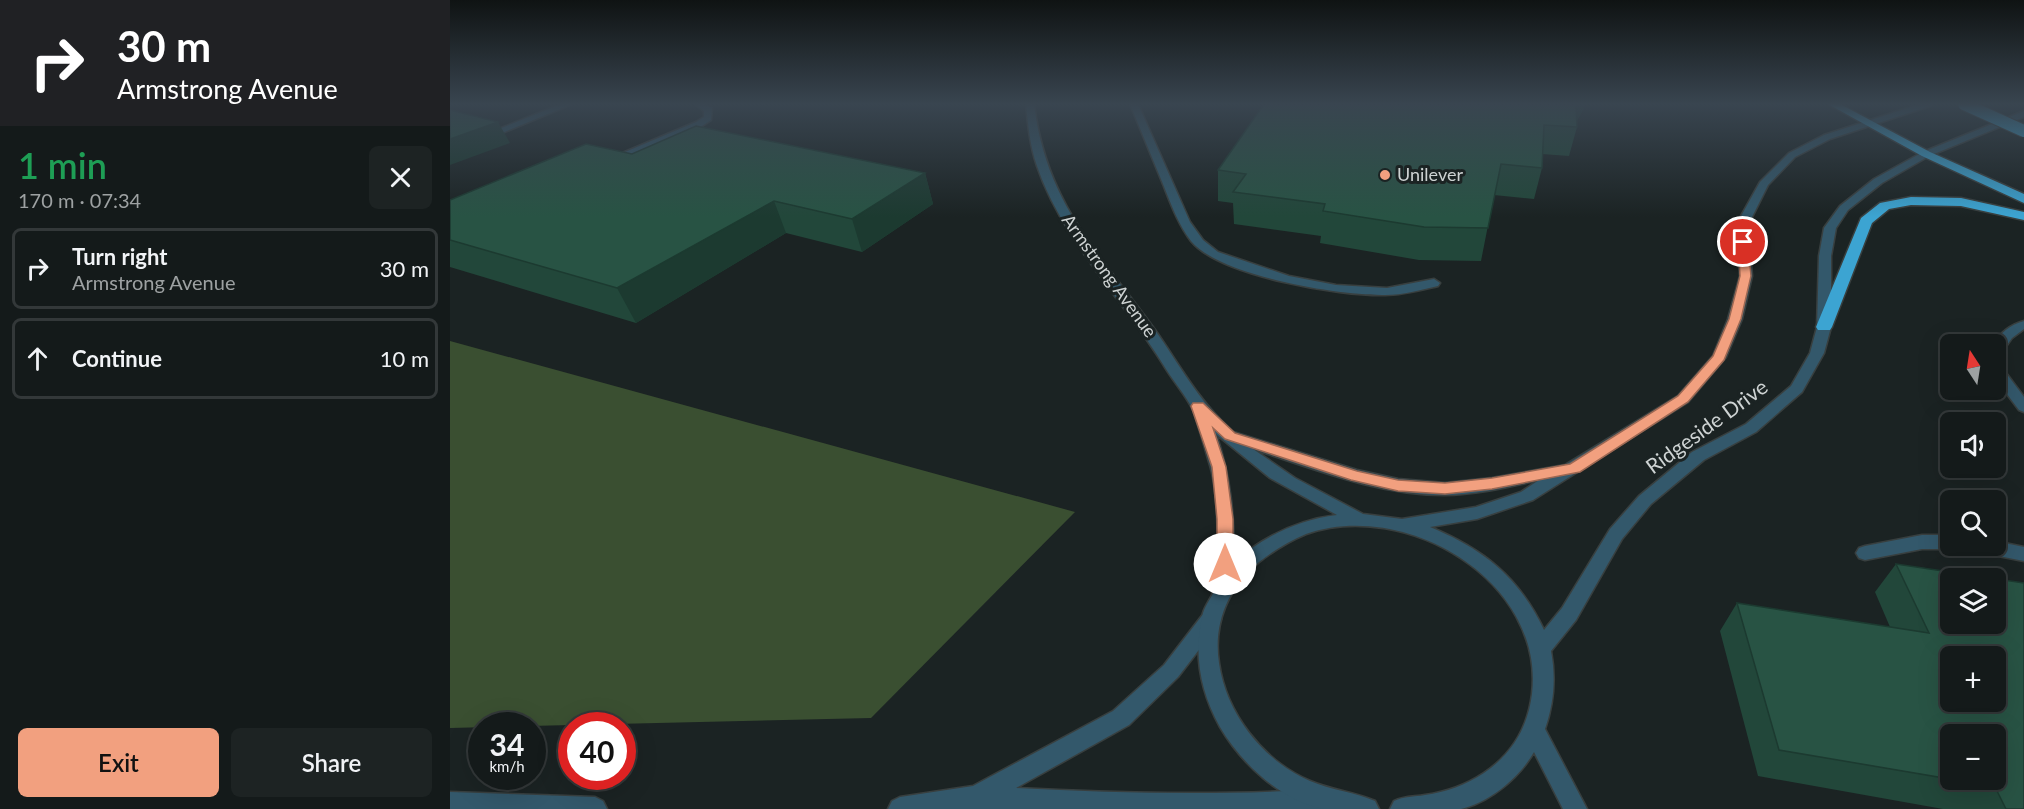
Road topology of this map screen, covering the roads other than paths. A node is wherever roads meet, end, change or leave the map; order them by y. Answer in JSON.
{"nodes":[{"id":1,"x":656,"y":142,"type":"edge"},
{"id":2,"x":1034,"y":142,"type":"edge"},
{"id":3,"x":1150,"y":142,"type":"edge"},
{"id":4,"x":1818,"y":142,"type":"edge"},
{"id":5,"x":1903,"y":142,"type":"edge"},
{"id":6,"x":1956,"y":142,"type":"edge"},
{"id":7,"x":1926,"y":154,"type":"junction"},
{"id":8,"x":601,"y":164,"type":"edge"},
{"id":9,"x":2024,"y":199,"type":"edge"},
{"id":10,"x":2024,"y":216,"type":"edge"},
{"id":11,"x":1434,"y":283,"type":"dead end"},
{"id":12,"x":2024,"y":325,"type":"edge"},
{"id":13,"x":1824,"y":327,"type":"junction"},
{"id":14,"x":2006,"y":337,"type":"edge"},
{"id":15,"x":2006,"y":383,"type":"edge"},
{"id":16,"x":1198,"y":406,"type":"junction"},
{"id":17,"x":2024,"y":407,"type":"edge"},
{"id":18,"x":1230,"y":436,"type":"junction"},
{"id":19,"x":1574,"y":468,"type":"junction"},
{"id":20,"x":1357,"y":518,"type":"junction"},
{"id":21,"x":1405,"y":524,"type":"junction"},
{"id":22,"x":1940,"y":542,"type":"edge"},
{"id":23,"x":2006,"y":550,"type":"edge"},
{"id":24,"x":1865,"y":553,"type":"dead end"},
{"id":25,"x":2024,"y":554,"type":"edge"},
{"id":26,"x":1225,"y":586,"type":"junction"},
{"id":27,"x":1211,"y":618,"type":"junction"},
{"id":28,"x":1541,"y":648,"type":"junction"},
{"id":29,"x":1535,"y":732,"type":"junction"},
{"id":30,"x":976,"y":797,"type":"junction"},
{"id":31,"x":1329,"y":800,"type":"junction"},
{"id":32,"x":450,"y":804,"type":"edge"},
{"id":33,"x":595,"y":809,"type":"edge"},
{"id":34,"x":900,"y":809,"type":"edge"},
{"id":35,"x":1367,"y":809,"type":"edge"},
{"id":36,"x":1402,"y":809,"type":"edge"},
{"id":37,"x":1575,"y":809,"type":"edge"}],
"edges":[{"from":1,"to":8,"type":"street"},
{"from":2,"to":16,"type":"street","name":"Armstrong Avenue"},
{"from":3,"to":11,"type":"street"},
{"from":4,"to":19,"type":"street","name":"Ridgeside Drive"},
{"from":5,"to":7,"type":"highway"},
{"from":6,"to":7,"type":"street","name":"Ridgeside Drive"},
{"from":7,"to":9,"type":"highway"},
{"from":7,"to":13,"type":"street","name":"Ridgeside Drive"},
{"from":10,"to":13,"type":"highway"},
{"from":12,"to":14,"type":"street"},
{"from":13,"to":28,"type":"street","name":"Ridgeside Drive"},
{"from":15,"to":17,"type":"street"},
{"from":16,"to":18,"type":"street","name":"Armstrong Avenue"},
{"from":16,"to":26,"type":"street","name":"Armstrong Avenue"},
{"from":18,"to":19,"type":"street"},
{"from":18,"to":20,"type":"street","name":"Armstrong Avenue"},
{"from":19,"to":21,"type":"street","name":"Ridgeside Drive"},
{"from":20,"to":21,"type":"street"},
{"from":20,"to":26,"type":"street"},
{"from":21,"to":28,"type":"street"},
{"from":22,"to":24,"type":"street"},
{"from":23,"to":25,"type":"street"},
{"from":26,"to":27,"type":"street"},
{"from":27,"to":30,"type":"street"},
{"from":27,"to":31,"type":"street"},
{"from":28,"to":29,"type":"street"},
{"from":29,"to":36,"type":"street"},
{"from":29,"to":37,"type":"street"},
{"from":30,"to":31,"type":"street"},
{"from":30,"to":34,"type":"street"},
{"from":31,"to":35,"type":"street"},
{"from":32,"to":33,"type":"street"}]}
